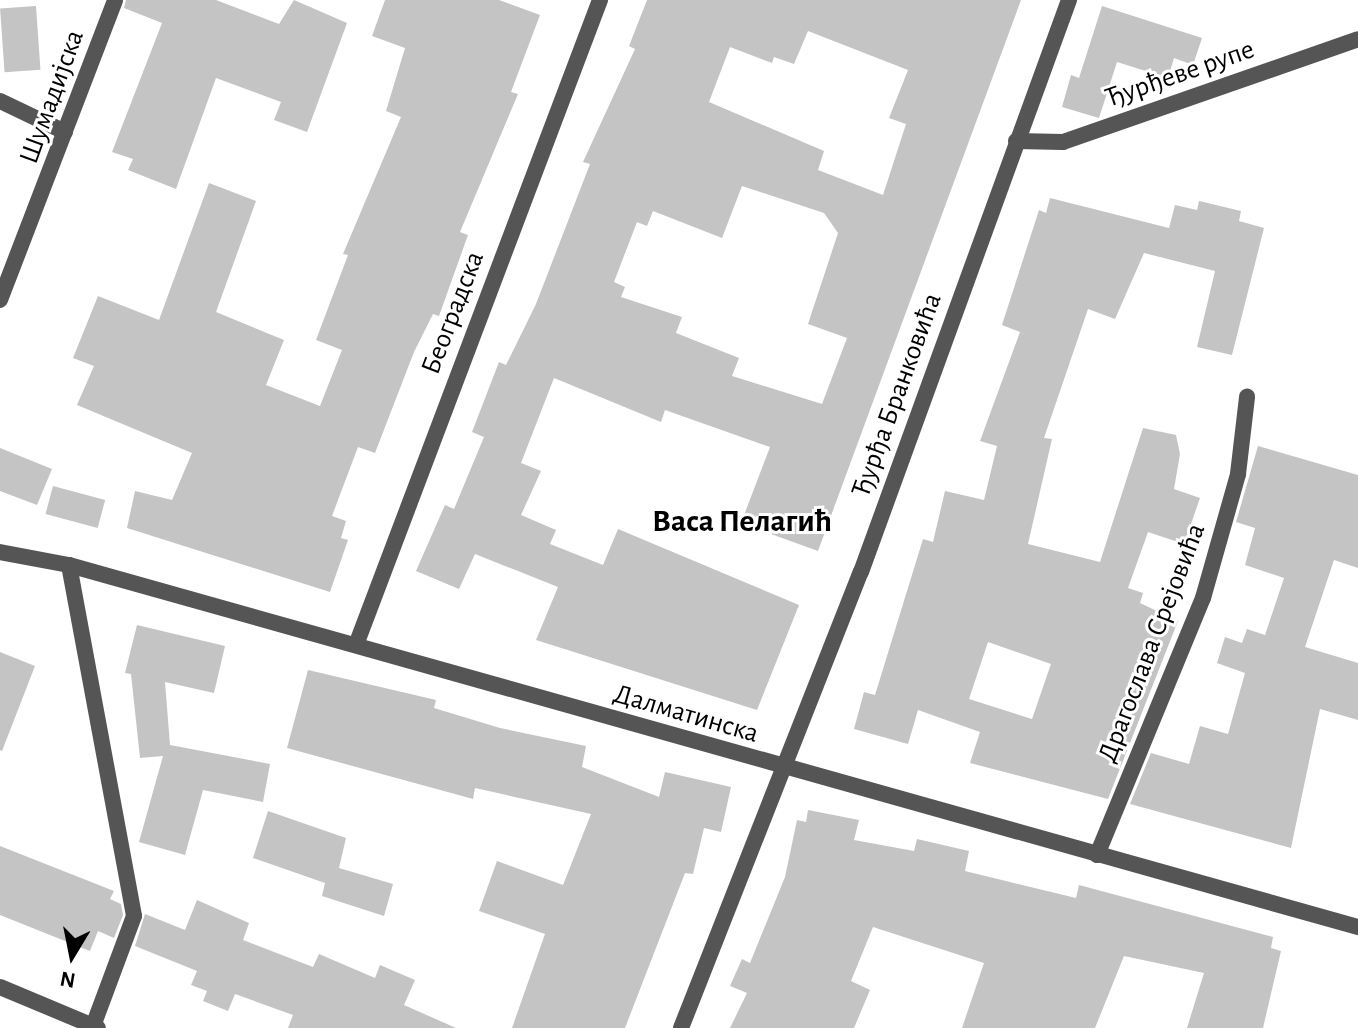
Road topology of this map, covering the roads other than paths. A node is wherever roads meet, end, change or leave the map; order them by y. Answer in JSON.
{"nodes":[{"id":1,"x":115,"y":0,"type":"edge"},
{"id":2,"x":600,"y":0,"type":"edge"},
{"id":3,"x":1069,"y":0,"type":"edge"},
{"id":4,"x":1358,"y":39,"type":"edge"},
{"id":5,"x":0,"y":101,"type":"edge"},
{"id":6,"x":65,"y":132,"type":"junction"},
{"id":7,"x":1016,"y":141,"type":"junction"},
{"id":8,"x":0,"y":300,"type":"edge"},
{"id":9,"x":1247,"y":397,"type":"dead end"},
{"id":10,"x":0,"y":552,"type":"edge"},
{"id":11,"x":69,"y":565,"type":"junction"},
{"id":12,"x":356,"y":645,"type":"junction"},
{"id":13,"x":785,"y":770,"type":"junction"},
{"id":14,"x":1097,"y":855,"type":"junction"},
{"id":15,"x":1358,"y":927,"type":"edge"},
{"id":16,"x":0,"y":987,"type":"edge"},
{"id":17,"x":96,"y":1027,"type":"edge"},
{"id":18,"x":681,"y":1028,"type":"edge"}],
"edges":[{"from":1,"to":6,"type":"street","name":"Шумадијска"},
{"from":2,"to":12,"type":"street","name":"Београдска"},
{"from":3,"to":7,"type":"street","name":"Ђурђа Бранковића"},
{"from":4,"to":7,"type":"street","name":"Ђурђеве рупе"},
{"from":5,"to":6,"type":"street"},
{"from":6,"to":8,"type":"street","name":"Шумадијска"},
{"from":7,"to":13,"type":"street","name":"Ђурђа Бранковића"},
{"from":9,"to":14,"type":"street","name":"Драгослава Срејовића"},
{"from":10,"to":11,"type":"street","name":"Далматинска"},
{"from":11,"to":12,"type":"street","name":"Далматинска"},
{"from":11,"to":17,"type":"street"},
{"from":12,"to":13,"type":"street","name":"Далматинска"},
{"from":13,"to":14,"type":"street","name":"Далматинска"},
{"from":13,"to":18,"type":"street","name":"Ђурђа Бранковића"},
{"from":14,"to":15,"type":"street","name":"Далматинска"},
{"from":16,"to":17,"type":"street"}]}
